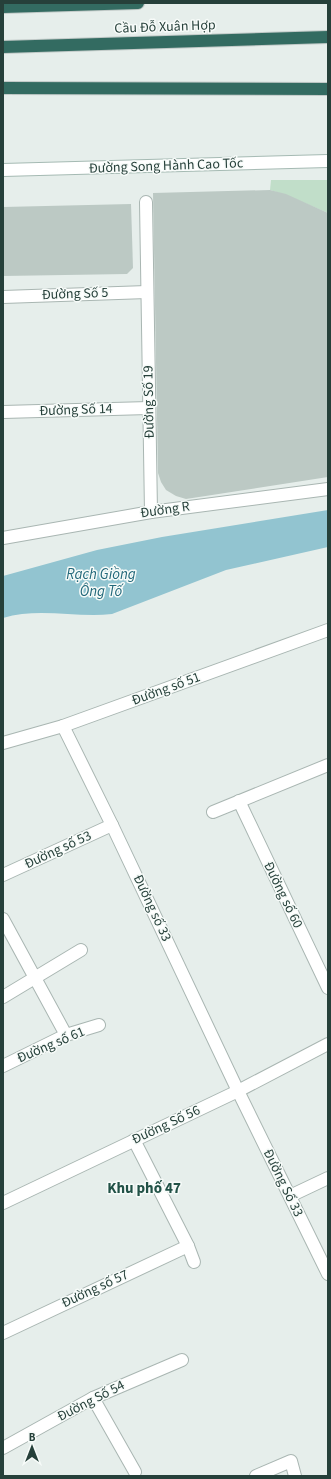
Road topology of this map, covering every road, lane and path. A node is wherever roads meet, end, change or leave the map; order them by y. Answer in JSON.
{"nodes":[{"id":1,"x":138,"y":3,"type":"edge"},
{"id":2,"x":3,"y":7,"type":"edge"},
{"id":3,"x":328,"y":37,"type":"edge"},
{"id":4,"x":3,"y":47,"type":"edge"},
{"id":5,"x":3,"y":88,"type":"edge"},
{"id":6,"x":328,"y":89,"type":"edge"},
{"id":7,"x":328,"y":162,"type":"edge"},
{"id":8,"x":3,"y":170,"type":"edge"},
{"id":9,"x":146,"y":202,"type":"dead end"},
{"id":10,"x":147,"y":292,"type":"junction"},
{"id":11,"x":3,"y":297,"type":"edge"},
{"id":12,"x":149,"y":408,"type":"junction"},
{"id":13,"x":3,"y":412,"type":"edge"},
{"id":14,"x":328,"y":489,"type":"edge"},
{"id":15,"x":151,"y":512,"type":"junction"},
{"id":16,"x":3,"y":538,"type":"edge"},
{"id":17,"x":328,"y":630,"type":"edge"},
{"id":18,"x":63,"y":726,"type":"junction"},
{"id":19,"x":3,"y":743,"type":"edge"},
{"id":20,"x":328,"y":765,"type":"edge"},
{"id":21,"x":239,"y":801,"type":"junction"},
{"id":22,"x":213,"y":812,"type":"dead end"},
{"id":23,"x":112,"y":825,"type":"junction"},
{"id":24,"x":3,"y":875,"type":"edge"},
{"id":25,"x":3,"y":919,"type":"edge"},
{"id":26,"x":81,"y":950,"type":"dead end"},
{"id":27,"x":35,"y":978,"type":"junction"},
{"id":28,"x":328,"y":988,"type":"edge"},
{"id":29,"x":3,"y":997,"type":"edge"},
{"id":30,"x":100,"y":1025,"type":"dead end"},
{"id":31,"x":66,"y":1035,"type":"junction"},
{"id":32,"x":328,"y":1044,"type":"edge"},
{"id":33,"x":3,"y":1066,"type":"edge"},
{"id":34,"x":238,"y":1091,"type":"junction"},
{"id":35,"x":134,"y":1140,"type":"junction"},
{"id":36,"x":328,"y":1178,"type":"edge"},
{"id":37,"x":290,"y":1196,"type":"junction"},
{"id":38,"x":3,"y":1203,"type":"edge"},
{"id":39,"x":188,"y":1246,"type":"junction"},
{"id":40,"x":194,"y":1262,"type":"dead end"},
{"id":41,"x":328,"y":1274,"type":"edge"},
{"id":42,"x":3,"y":1333,"type":"edge"},
{"id":43,"x":182,"y":1360,"type":"dead end"},
{"id":44,"x":93,"y":1398,"type":"junction"},
{"id":45,"x":3,"y":1448,"type":"edge"},
{"id":46,"x":135,"y":1472,"type":"dead end"},
{"id":47,"x":256,"y":1476,"type":"edge"},
{"id":48,"x":295,"y":1476,"type":"edge"}],
"edges":[{"from":1,"to":2,"type":"highway","name":"Cầu Đỗ Xuân Hợp"},
{"from":3,"to":4,"type":"highway","name":"Cầu Đỗ Xuân Hợp"},
{"from":5,"to":6,"type":"highway"},
{"from":7,"to":8,"type":"street","name":"Đường Song Hành Cao Tốc"},
{"from":9,"to":10,"type":"street","name":"Đường Số 19"},
{"from":10,"to":11,"type":"street","name":"Đường Số 5"},
{"from":10,"to":12,"type":"street","name":"Đường Số 19"},
{"from":12,"to":13,"type":"street","name":"Đường Số 14"},
{"from":12,"to":15,"type":"street","name":"Đường Số 19"},
{"from":14,"to":15,"type":"street","name":"Đường R"},
{"from":15,"to":16,"type":"street","name":"Đường R"},
{"from":17,"to":18,"type":"street","name":"Đường số 51"},
{"from":18,"to":19,"type":"street","name":"Đường số 51"},
{"from":18,"to":23,"type":"street","name":"Đường số 33"},
{"from":20,"to":21,"type":"street"},
{"from":21,"to":22,"type":"street"},
{"from":21,"to":28,"type":"street","name":"Đường số 60"},
{"from":23,"to":24,"type":"street","name":"Đường số 53"},
{"from":23,"to":34,"type":"street","name":"Đường số 33"},
{"from":25,"to":27,"type":"street"},
{"from":26,"to":27,"type":"street"},
{"from":27,"to":29,"type":"street"},
{"from":27,"to":31,"type":"street"},
{"from":30,"to":31,"type":"street","name":"Đường số 61"},
{"from":31,"to":33,"type":"street","name":"Đường số 61"},
{"from":32,"to":34,"type":"street","name":"Đường Số 56"},
{"from":34,"to":35,"type":"street","name":"Đường Số 56"},
{"from":34,"to":37,"type":"street","name":"Đường Số 33"},
{"from":35,"to":38,"type":"street","name":"Đường Số 56"},
{"from":35,"to":39,"type":"street"},
{"from":36,"to":37,"type":"street"},
{"from":37,"to":41,"type":"street","name":"Đường Số 33"},
{"from":39,"to":40,"type":"street"},
{"from":39,"to":42,"type":"street","name":"Đường số 57"},
{"from":43,"to":44,"type":"street","name":"Đường Số 54"},
{"from":44,"to":45,"type":"street","name":"Đường Số 54"},
{"from":44,"to":46,"type":"street"},
{"from":47,"to":48,"type":"street"}]}
